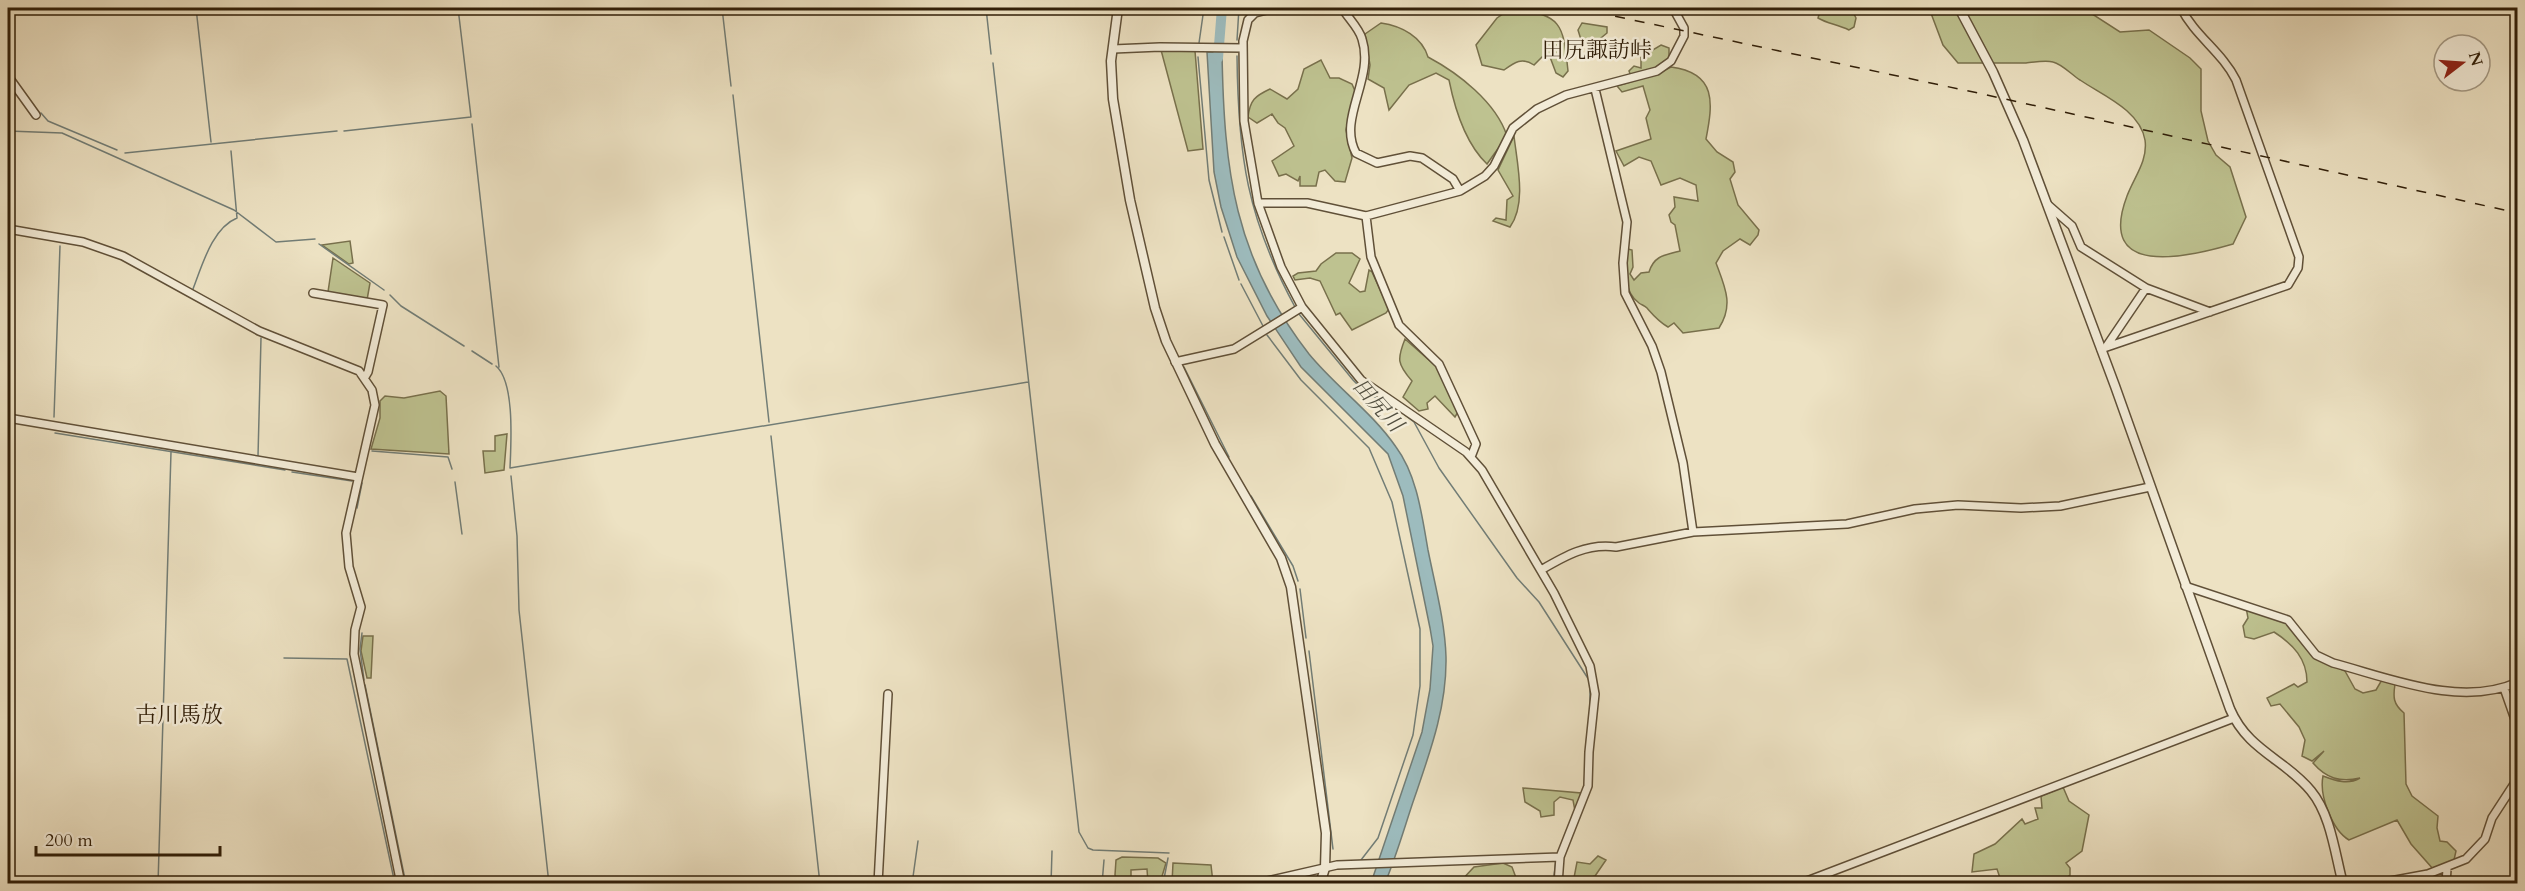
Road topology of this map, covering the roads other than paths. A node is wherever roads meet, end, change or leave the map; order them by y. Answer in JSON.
{"nodes":[{"id":1,"x":1118,"y":8,"type":"edge"},
{"id":2,"x":1274,"y":8,"type":"edge"},
{"id":3,"x":1342,"y":8,"type":"edge"},
{"id":4,"x":1673,"y":8,"type":"edge"},
{"id":5,"x":1959,"y":8,"type":"edge"},
{"id":6,"x":2181,"y":8,"type":"edge"},
{"id":7,"x":1243,"y":48,"type":"junction"},
{"id":8,"x":1113,"y":49,"type":"junction"},
{"id":9,"x":8,"y":76,"type":"edge"},
{"id":10,"x":1595,"y":89,"type":"junction"},
{"id":11,"x":36,"y":116,"type":"dead end"},
{"id":12,"x":1460,"y":191,"type":"junction"},
{"id":13,"x":1258,"y":203,"type":"junction"},
{"id":14,"x":2047,"y":204,"type":"junction"},
{"id":15,"x":1366,"y":216,"type":"junction"},
{"id":16,"x":8,"y":229,"type":"edge"},
{"id":17,"x":2146,"y":288,"type":"junction"},
{"id":18,"x":313,"y":292,"type":"dead end"},
{"id":19,"x":1302,"y":306,"type":"junction"},
{"id":20,"x":2210,"y":312,"type":"junction"},
{"id":21,"x":2104,"y":348,"type":"junction"},
{"id":22,"x":1175,"y":362,"type":"junction"},
{"id":23,"x":365,"y":377,"type":"junction"},
{"id":24,"x":8,"y":418,"type":"edge"},
{"id":25,"x":1471,"y":457,"type":"junction"},
{"id":26,"x":358,"y":477,"type":"junction"},
{"id":27,"x":2151,"y":487,"type":"junction"},
{"id":28,"x":1693,"y":532,"type":"junction"},
{"id":29,"x":1541,"y":570,"type":"junction"},
{"id":30,"x":2186,"y":586,"type":"junction"},
{"id":31,"x":2517,"y":682,"type":"edge"},
{"id":32,"x":2504,"y":688,"type":"junction"},
{"id":33,"x":888,"y":694,"type":"dead end"},
{"id":34,"x":2234,"y":718,"type":"junction"},
{"id":35,"x":2517,"y":728,"type":"edge"},
{"id":36,"x":2517,"y":778,"type":"edge"},
{"id":37,"x":1558,"y":857,"type":"junction"},
{"id":38,"x":1325,"y":868,"type":"junction"},
{"id":39,"x":2447,"y":869,"type":"junction"},
{"id":40,"x":401,"y":884,"type":"edge"},
{"id":41,"x":878,"y":884,"type":"edge"},
{"id":42,"x":1254,"y":884,"type":"edge"},
{"id":43,"x":1320,"y":884,"type":"edge"},
{"id":44,"x":1558,"y":884,"type":"edge"},
{"id":45,"x":1798,"y":884,"type":"edge"},
{"id":46,"x":2343,"y":884,"type":"edge"},
{"id":47,"x":2374,"y":884,"type":"edge"},
{"id":48,"x":2446,"y":884,"type":"edge"}],
"edges":[{"from":1,"to":8,"type":"street"},
{"from":2,"to":7,"type":"street"},
{"from":3,"to":12,"type":"street"},
{"from":4,"to":10,"type":"street"},
{"from":5,"to":14,"type":"street"},
{"from":6,"to":20,"type":"street"},
{"from":7,"to":8,"type":"street"},
{"from":7,"to":13,"type":"street"},
{"from":8,"to":22,"type":"street"},
{"from":9,"to":11,"type":"street"},
{"from":10,"to":12,"type":"street"},
{"from":10,"to":28,"type":"street"},
{"from":12,"to":15,"type":"street"},
{"from":13,"to":15,"type":"street"},
{"from":13,"to":19,"type":"street"},
{"from":14,"to":17,"type":"street"},
{"from":14,"to":21,"type":"street"},
{"from":15,"to":25,"type":"street"},
{"from":16,"to":23,"type":"street"},
{"from":17,"to":20,"type":"street"},
{"from":17,"to":21,"type":"street"},
{"from":18,"to":23,"type":"street"},
{"from":19,"to":22,"type":"street"},
{"from":19,"to":25,"type":"street"},
{"from":20,"to":21,"type":"street"},
{"from":21,"to":27,"type":"street"},
{"from":22,"to":38,"type":"street"},
{"from":23,"to":26,"type":"street"},
{"from":24,"to":26,"type":"street"},
{"from":25,"to":29,"type":"street"},
{"from":26,"to":40,"type":"street"},
{"from":27,"to":28,"type":"street"},
{"from":27,"to":30,"type":"street"},
{"from":28,"to":29,"type":"street"},
{"from":29,"to":37,"type":"street"},
{"from":30,"to":32,"type":"street"},
{"from":30,"to":34,"type":"street"},
{"from":31,"to":32,"type":"street"},
{"from":32,"to":35,"type":"street"},
{"from":33,"to":41,"type":"street"},
{"from":34,"to":45,"type":"street"},
{"from":34,"to":46,"type":"street"},
{"from":36,"to":39,"type":"street"},
{"from":37,"to":38,"type":"street"},
{"from":37,"to":44,"type":"street"},
{"from":38,"to":42,"type":"street"},
{"from":38,"to":43,"type":"street"},
{"from":39,"to":47,"type":"street"},
{"from":39,"to":48,"type":"street"}]}
